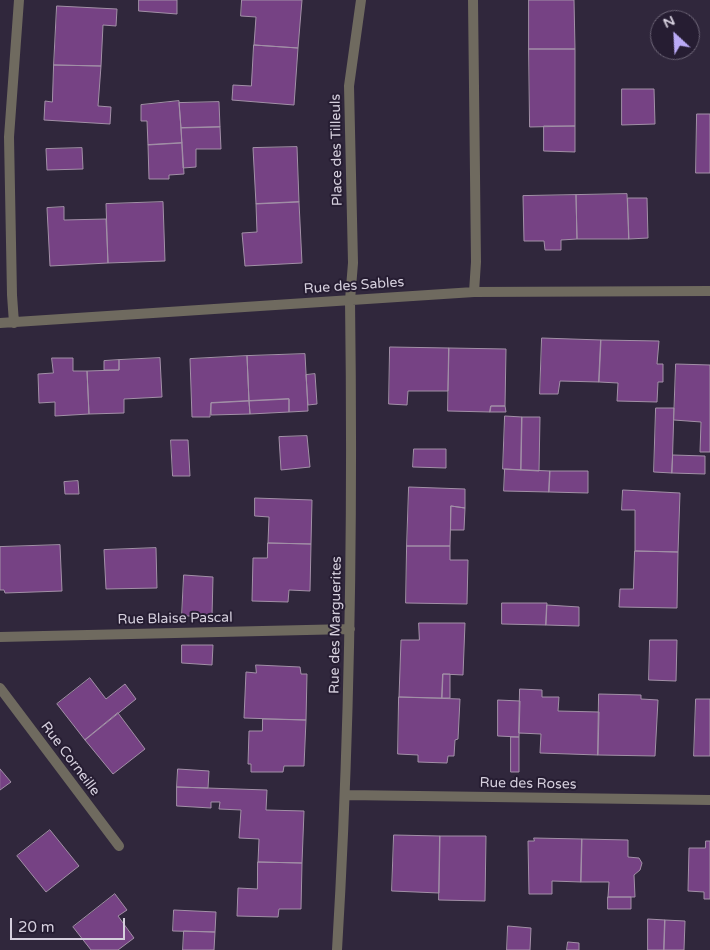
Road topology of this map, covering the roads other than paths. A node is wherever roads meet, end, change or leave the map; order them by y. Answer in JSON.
{"nodes":[{"id":1,"x":18,"y":0,"type":"edge"},
{"id":2,"x":361,"y":0,"type":"edge"},
{"id":3,"x":472,"y":0,"type":"edge"},
{"id":4,"x":710,"y":291,"type":"edge"},
{"id":5,"x":474,"y":292,"type":"junction"},
{"id":6,"x":350,"y":300,"type":"junction"},
{"id":7,"x":14,"y":323,"type":"junction"},
{"id":8,"x":0,"y":324,"type":"edge"},
{"id":9,"x":350,"y":629,"type":"junction"},
{"id":10,"x":0,"y":637,"type":"edge"},
{"id":11,"x":0,"y":688,"type":"edge"},
{"id":12,"x":346,"y":795,"type":"junction"},
{"id":13,"x":710,"y":800,"type":"edge"},
{"id":14,"x":119,"y":846,"type":"dead end"},
{"id":15,"x":337,"y":950,"type":"edge"}],
"edges":[{"from":1,"to":7,"type":"street"},
{"from":2,"to":6,"type":"street","name":"Place des Tilleuls"},
{"from":3,"to":5,"type":"street"},
{"from":4,"to":5,"type":"street","name":"Rue des Sables"},
{"from":5,"to":6,"type":"street","name":"Rue des Sables"},
{"from":6,"to":7,"type":"street","name":"Rue des Sables"},
{"from":6,"to":9,"type":"street","name":"Rue des Marguerites"},
{"from":7,"to":8,"type":"street","name":"Rue des Sables"},
{"from":9,"to":10,"type":"street","name":"Rue Blaise Pascal"},
{"from":9,"to":12,"type":"street","name":"Rue des Marguerites"},
{"from":11,"to":14,"type":"street","name":"Rue Corneille"},
{"from":12,"to":13,"type":"street","name":"Rue des Roses"},
{"from":12,"to":15,"type":"street","name":"Rue des Marguerites"}]}
